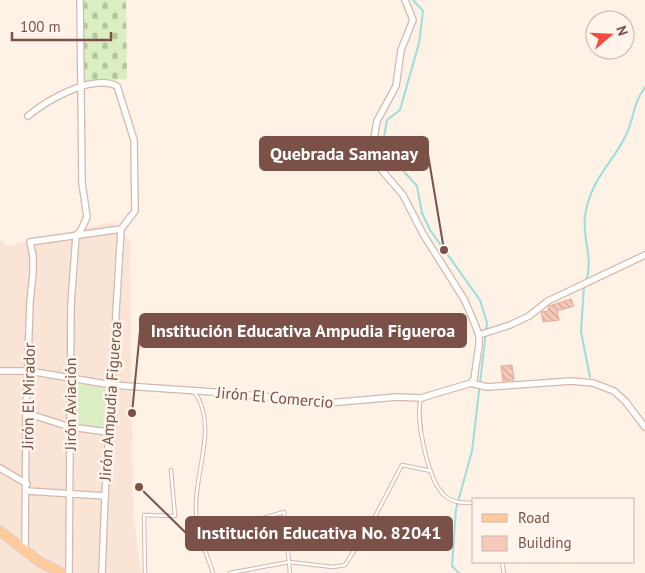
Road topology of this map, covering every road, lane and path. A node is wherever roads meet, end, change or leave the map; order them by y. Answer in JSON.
{"nodes":[{"id":1,"x":80,"y":0,"type":"edge"},
{"id":2,"x":405,"y":0,"type":"edge"},
{"id":3,"x":81,"y":87,"type":"junction"},
{"id":4,"x":28,"y":116,"type":"dead end"},
{"id":5,"x":121,"y":229,"type":"junction"},
{"id":6,"x":76,"y":236,"type":"junction"},
{"id":7,"x":645,"y":255,"type":"edge"},
{"id":8,"x":484,"y":334,"type":"junction"},
{"id":9,"x":0,"y":371,"type":"edge"},
{"id":10,"x":29,"y":371,"type":"junction"},
{"id":11,"x":70,"y":376,"type":"junction"},
{"id":12,"x":473,"y":383,"type":"junction"},
{"id":13,"x":112,"y":385,"type":"junction"},
{"id":14,"x":193,"y":390,"type":"junction"},
{"id":15,"x":421,"y":398,"type":"junction"},
{"id":16,"x":26,"y":412,"type":"junction"},
{"id":17,"x":70,"y":427,"type":"junction"},
{"id":18,"x":645,"y":427,"type":"edge"},
{"id":19,"x":108,"y":432,"type":"junction"},
{"id":20,"x":0,"y":468,"type":"edge"},
{"id":21,"x":171,"y":470,"type":"dead end"},
{"id":22,"x":431,"y":471,"type":"junction"},
{"id":23,"x":27,"y":487,"type":"junction"},
{"id":24,"x":70,"y":495,"type":"junction"},
{"id":25,"x":104,"y":496,"type":"junction"},
{"id":26,"x":472,"y":502,"type":"edge"},
{"id":27,"x":224,"y":529,"type":"dead end"},
{"id":28,"x":0,"y":531,"type":"edge"},
{"id":29,"x":0,"y":539,"type":"edge"},
{"id":30,"x":14,"y":542,"type":"junction"},
{"id":31,"x":25,"y":551,"type":"junction"},
{"id":32,"x":288,"y":562,"type":"junction"},
{"id":33,"x":62,"y":573,"type":"edge"},
{"id":34,"x":68,"y":573,"type":"edge"},
{"id":35,"x":102,"y":573,"type":"edge"},
{"id":36,"x":145,"y":573,"type":"edge"},
{"id":37,"x":214,"y":573,"type":"edge"},
{"id":38,"x":230,"y":573,"type":"edge"},
{"id":39,"x":290,"y":573,"type":"edge"}],
"edges":[{"from":1,"to":3,"type":"street"},
{"from":2,"to":8,"type":"street"},
{"from":3,"to":4,"type":"street"},
{"from":3,"to":5,"type":"street"},
{"from":3,"to":6,"type":"street"},
{"from":5,"to":6,"type":"street"},
{"from":5,"to":13,"type":"street","name":"Jirón Ampudia Figueroa"},
{"from":6,"to":10,"type":"street","name":"Jirón El Mirador"},
{"from":6,"to":11,"type":"street","name":"Jirón Aviación"},
{"from":7,"to":8,"type":"street"},
{"from":8,"to":12,"type":"street"},
{"from":9,"to":10,"type":"street"},
{"from":10,"to":11,"type":"street"},
{"from":10,"to":16,"type":"street","name":"Jirón El Mirador"},
{"from":11,"to":13,"type":"street","name":"Jirón El Comercio"},
{"from":11,"to":17,"type":"street","name":"Jirón Aviación"},
{"from":12,"to":15,"type":"street","name":"Jirón El Comercio"},
{"from":12,"to":18,"type":"street"},
{"from":13,"to":14,"type":"street","name":"Jirón El Comercio"},
{"from":13,"to":19,"type":"street","name":"Jirón Ampudia Figueroa"},
{"from":14,"to":15,"type":"street","name":"Jirón El Comercio"},
{"from":14,"to":37,"type":"lane"},
{"from":15,"to":22,"type":"lane"},
{"from":16,"to":17,"type":"street"},
{"from":16,"to":23,"type":"street","name":"Jirón El Mirador"},
{"from":17,"to":19,"type":"street"},
{"from":17,"to":24,"type":"street","name":"Jirón Aviación"},
{"from":19,"to":25,"type":"street","name":"Jirón Ampudia Figueroa"},
{"from":20,"to":23,"type":"street"},
{"from":21,"to":36,"type":"lane"},
{"from":22,"to":26,"type":"lane"},
{"from":22,"to":32,"type":"lane"},
{"from":23,"to":24,"type":"street"},
{"from":23,"to":31,"type":"street","name":"Jirón El Mirador"},
{"from":24,"to":25,"type":"street"},
{"from":24,"to":34,"type":"street","name":"Jirón Aviación"},
{"from":25,"to":35,"type":"street","name":"Jirón Ampudia Figueroa"},
{"from":27,"to":32,"type":"lane"},
{"from":28,"to":30,"type":"main road"},
{"from":29,"to":30,"type":"street"},
{"from":30,"to":31,"type":"main road"},
{"from":31,"to":33,"type":"main road"},
{"from":32,"to":38,"type":"lane"},
{"from":32,"to":39,"type":"lane"}]}
